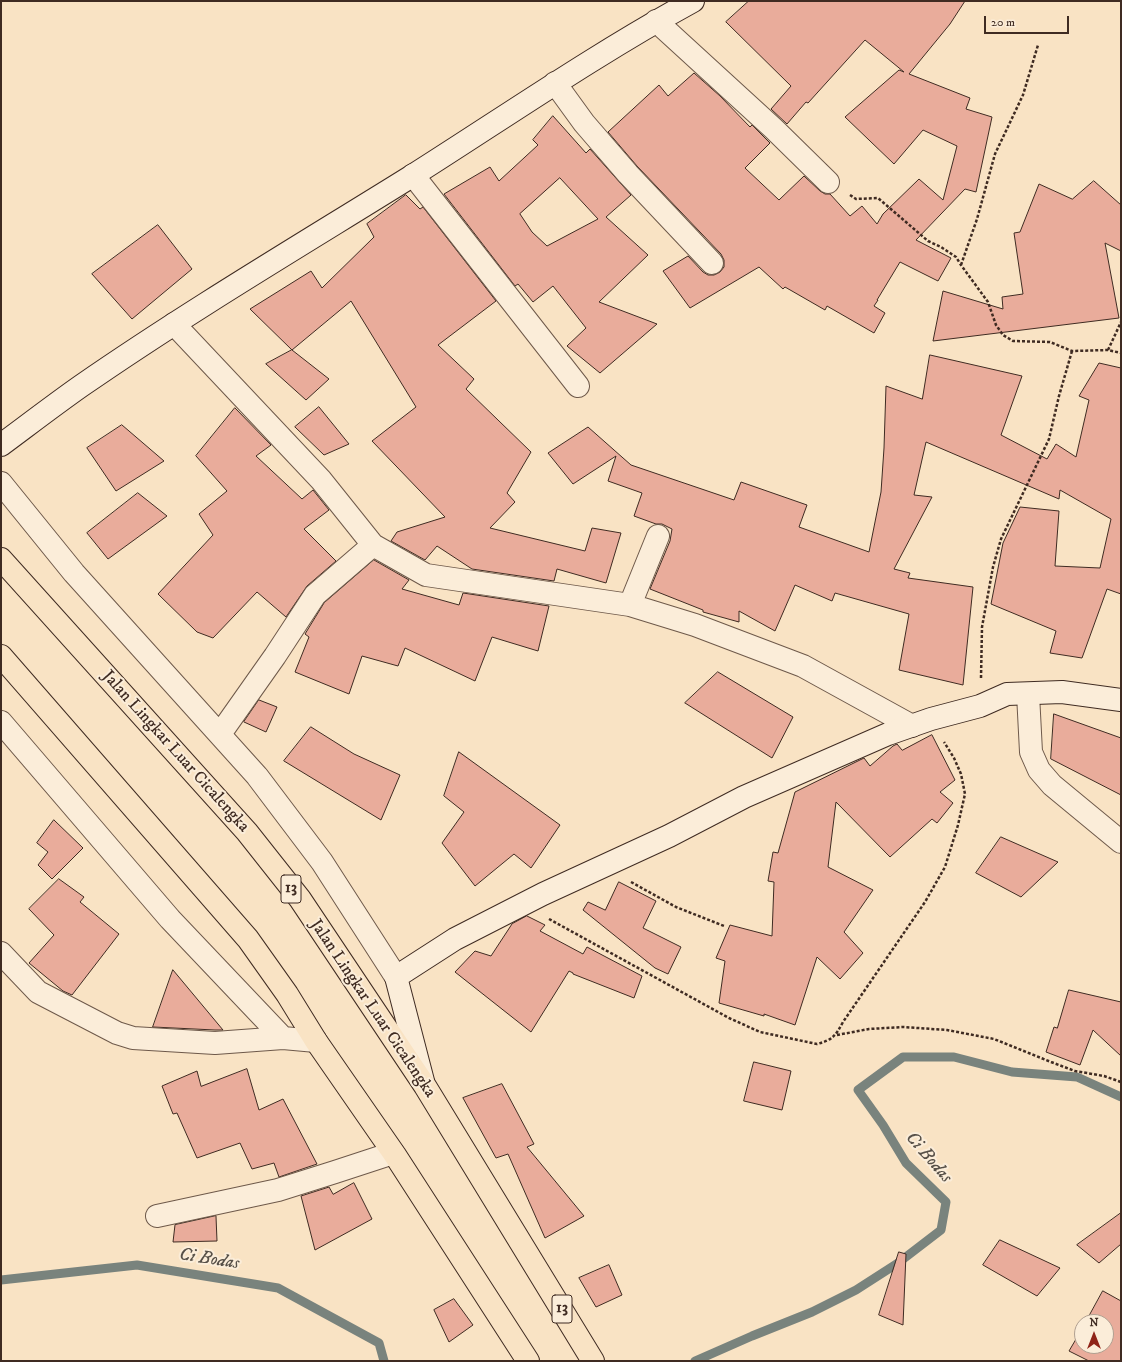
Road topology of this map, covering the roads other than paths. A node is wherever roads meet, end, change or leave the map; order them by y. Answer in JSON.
{"nodes":[{"id":1,"x":692,"y":1,"type":"edge"},
{"id":2,"x":656,"y":21,"type":"junction"},
{"id":3,"x":555,"y":83,"type":"junction"},
{"id":4,"x":413,"y":175,"type":"junction"},
{"id":5,"x":828,"y":182,"type":"road end"},
{"id":6,"x":712,"y":263,"type":"dead end"},
{"id":7,"x":174,"y":324,"type":"junction"},
{"id":8,"x":578,"y":386,"type":"dead end"},
{"id":9,"x":1,"y":445,"type":"edge"},
{"id":10,"x":1,"y":483,"type":"edge"},
{"id":11,"x":658,"y":536,"type":"dead end"},
{"id":12,"x":374,"y":545,"type":"junction"},
{"id":13,"x":1,"y":559,"type":"edge"},
{"id":14,"x":630,"y":605,"type":"junction"},
{"id":15,"x":1,"y":656,"type":"edge"},
{"id":16,"x":1028,"y":694,"type":"junction"},
{"id":17,"x":1121,"y":700,"type":"edge"},
{"id":18,"x":1,"y":722,"type":"edge"},
{"id":19,"x":921,"y":723,"type":"junction"},
{"id":20,"x":220,"y":734,"type":"junction"},
{"id":21,"x":1121,"y":842,"type":"edge"},
{"id":22,"x":1,"y":953,"type":"edge"},
{"id":23,"x":396,"y":977,"type":"junction"},
{"id":24,"x":283,"y":1038,"type":"junction"},
{"id":25,"x":316,"y":1041,"type":"junction"},
{"id":26,"x":425,"y":1086,"type":"junction"},
{"id":27,"x":393,"y":1152,"type":"junction"},
{"id":28,"x":157,"y":1216,"type":"dead end"},
{"id":29,"x":528,"y":1361,"type":"edge"},
{"id":30,"x":594,"y":1361,"type":"edge"}],
"edges":[{"from":1,"to":2,"type":"street"},
{"from":2,"to":3,"type":"street"},
{"from":2,"to":5,"type":"street"},
{"from":3,"to":4,"type":"street"},
{"from":3,"to":6,"type":"street"},
{"from":4,"to":7,"type":"street"},
{"from":4,"to":8,"type":"street"},
{"from":7,"to":9,"type":"street"},
{"from":7,"to":12,"type":"street"},
{"from":10,"to":20,"type":"street"},
{"from":11,"to":14,"type":"street"},
{"from":12,"to":14,"type":"street"},
{"from":12,"to":20,"type":"street"},
{"from":13,"to":26,"type":"highway","name":"Jalan Lingkar Luar Cicalengka","number":"13"},
{"from":14,"to":19,"type":"street"},
{"from":15,"to":25,"type":"highway"},
{"from":16,"to":17,"type":"street"},
{"from":16,"to":19,"type":"street"},
{"from":16,"to":21,"type":"street"},
{"from":18,"to":24,"type":"street"},
{"from":19,"to":23,"type":"street"},
{"from":20,"to":23,"type":"street"},
{"from":22,"to":24,"type":"street"},
{"from":23,"to":26,"type":"street"},
{"from":24,"to":25,"type":"street"},
{"from":25,"to":27,"type":"highway"},
{"from":26,"to":30,"type":"highway","name":"Jalan Lingkar Luar Cicalengka","number":"13"},
{"from":27,"to":28,"type":"street"},
{"from":27,"to":29,"type":"highway"}]}
